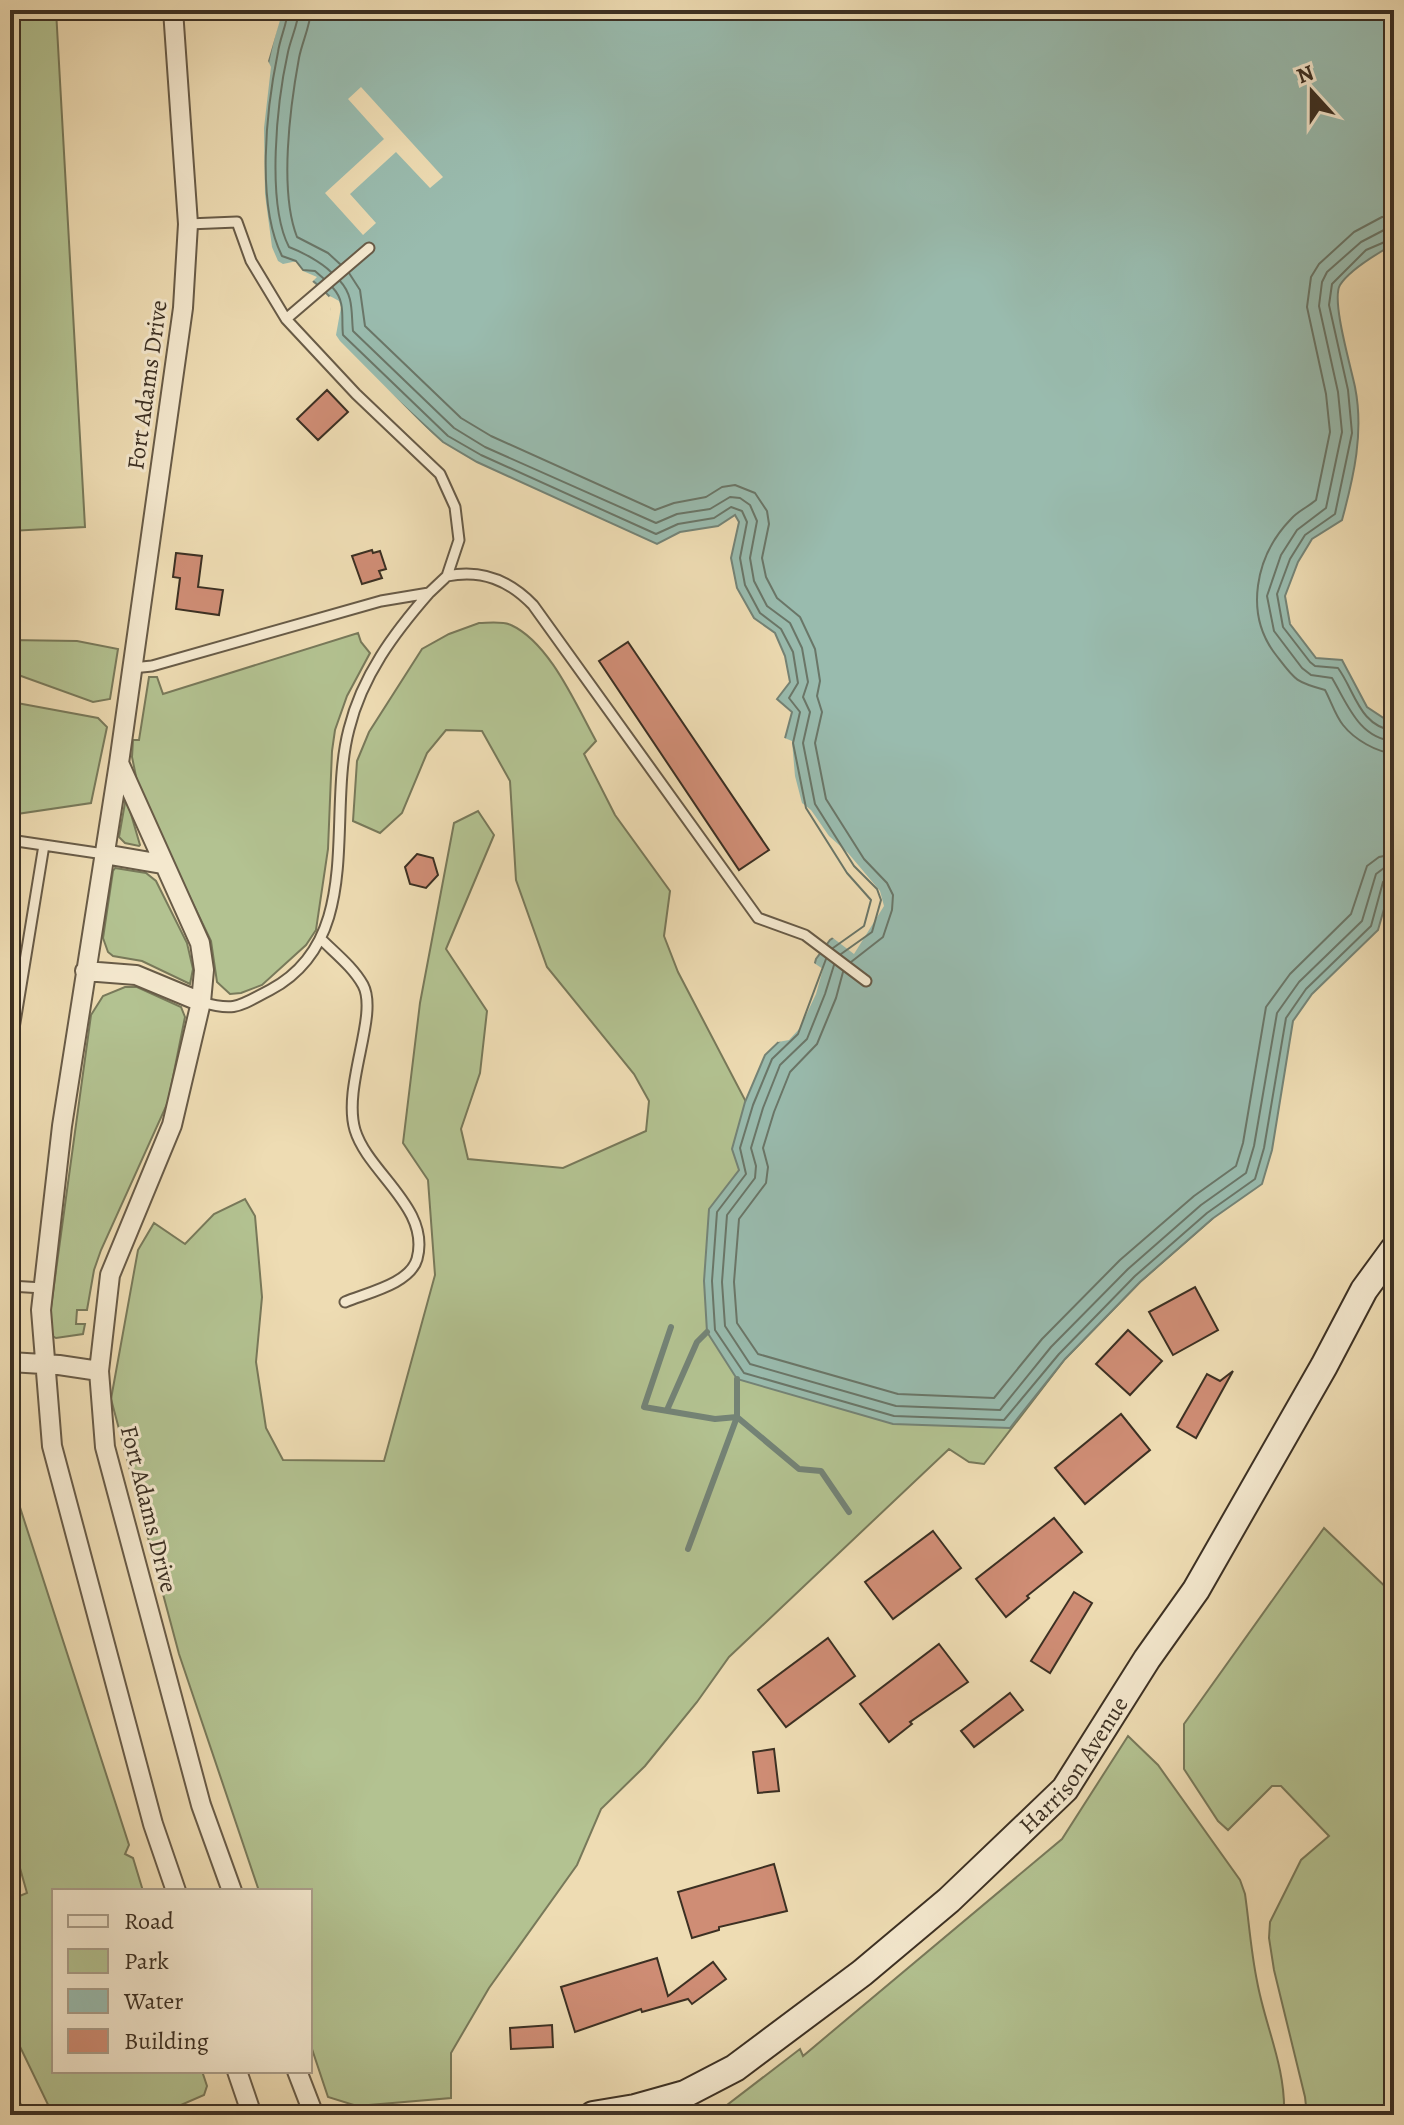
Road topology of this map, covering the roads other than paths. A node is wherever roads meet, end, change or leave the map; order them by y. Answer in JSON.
{"nodes":[{"id":1,"x":173,"y":10,"type":"edge"},
{"id":2,"x":188,"y":224,"type":"junction"},
{"id":3,"x":369,"y":248,"type":"dead end"},
{"id":4,"x":286,"y":319,"type":"junction"},
{"id":5,"x":447,"y":576,"type":"junction"},
{"id":6,"x":429,"y":593,"type":"junction"},
{"id":7,"x":132,"y":668,"type":"junction"},
{"id":8,"x":119,"y":763,"type":"junction"},
{"id":9,"x":10,"y":840,"type":"edge"},
{"id":10,"x":44,"y":845,"type":"junction"},
{"id":11,"x":104,"y":854,"type":"junction"},
{"id":12,"x":162,"y":864,"type":"junction"},
{"id":13,"x":321,"y":939,"type":"junction"},
{"id":14,"x":85,"y":971,"type":"junction"},
{"id":15,"x":866,"y":981,"type":"dead end"},
{"id":16,"x":201,"y":1002,"type":"junction"},
{"id":17,"x":10,"y":1053,"type":"edge"},
{"id":18,"x":1394,"y":1249,"type":"edge"},
{"id":19,"x":10,"y":1286,"type":"edge"},
{"id":20,"x":43,"y":1288,"type":"junction"},
{"id":21,"x":345,"y":1302,"type":"dead end"},
{"id":22,"x":10,"y":1362,"type":"edge"},
{"id":23,"x":45,"y":1365,"type":"junction"},
{"id":24,"x":99,"y":1371,"type":"junction"},
{"id":25,"x":175,"y":1889,"type":"edge"},
{"id":26,"x":231,"y":1889,"type":"edge"},
{"id":27,"x":238,"y":2073,"type":"edge"},
{"id":28,"x":298,"y":2073,"type":"edge"},
{"id":29,"x":678,"y":2104,"type":"edge"},
{"id":30,"x":252,"y":2115,"type":"edge"},
{"id":31,"x":314,"y":2115,"type":"edge"},
{"id":32,"x":593,"y":2115,"type":"edge"}],
"edges":[{"from":1,"to":2,"type":"street","name":"Fort Adams Drive"},
{"from":2,"to":4,"type":"lane"},
{"from":2,"to":7,"type":"street","name":"Fort Adams Drive"},
{"from":3,"to":4,"type":"lane"},
{"from":4,"to":5,"type":"lane"},
{"from":5,"to":6,"type":"lane"},
{"from":5,"to":15,"type":"lane"},
{"from":6,"to":7,"type":"lane"},
{"from":6,"to":13,"type":"lane"},
{"from":7,"to":8,"type":"street","name":"Fort Adams Drive"},
{"from":8,"to":11,"type":"street","name":"Fort Adams Drive"},
{"from":8,"to":12,"type":"street","name":"Fort Adams Drive"},
{"from":9,"to":10,"type":"lane"},
{"from":10,"to":11,"type":"lane"},
{"from":10,"to":17,"type":"lane"},
{"from":11,"to":12,"type":"street"},
{"from":11,"to":14,"type":"street","name":"Fort Adams Drive"},
{"from":12,"to":16,"type":"street","name":"Fort Adams Drive"},
{"from":13,"to":16,"type":"lane"},
{"from":13,"to":21,"type":"lane"},
{"from":14,"to":16,"type":"street"},
{"from":14,"to":20,"type":"street","name":"Fort Adams Drive"},
{"from":16,"to":24,"type":"street","name":"Fort Adams Drive"},
{"from":18,"to":29,"type":"main road","name":"Harrison Avenue"},
{"from":19,"to":20,"type":"lane"},
{"from":20,"to":23,"type":"street","name":"Fort Adams Drive"},
{"from":22,"to":23,"type":"street"},
{"from":23,"to":24,"type":"street"},
{"from":23,"to":25,"type":"street","name":"Fort Adams Drive"},
{"from":24,"to":26,"type":"street","name":"Fort Adams Drive"},
{"from":27,"to":30,"type":"street"},
{"from":28,"to":31,"type":"street"},
{"from":29,"to":32,"type":"main road","name":"Harrison Avenue"}]}
